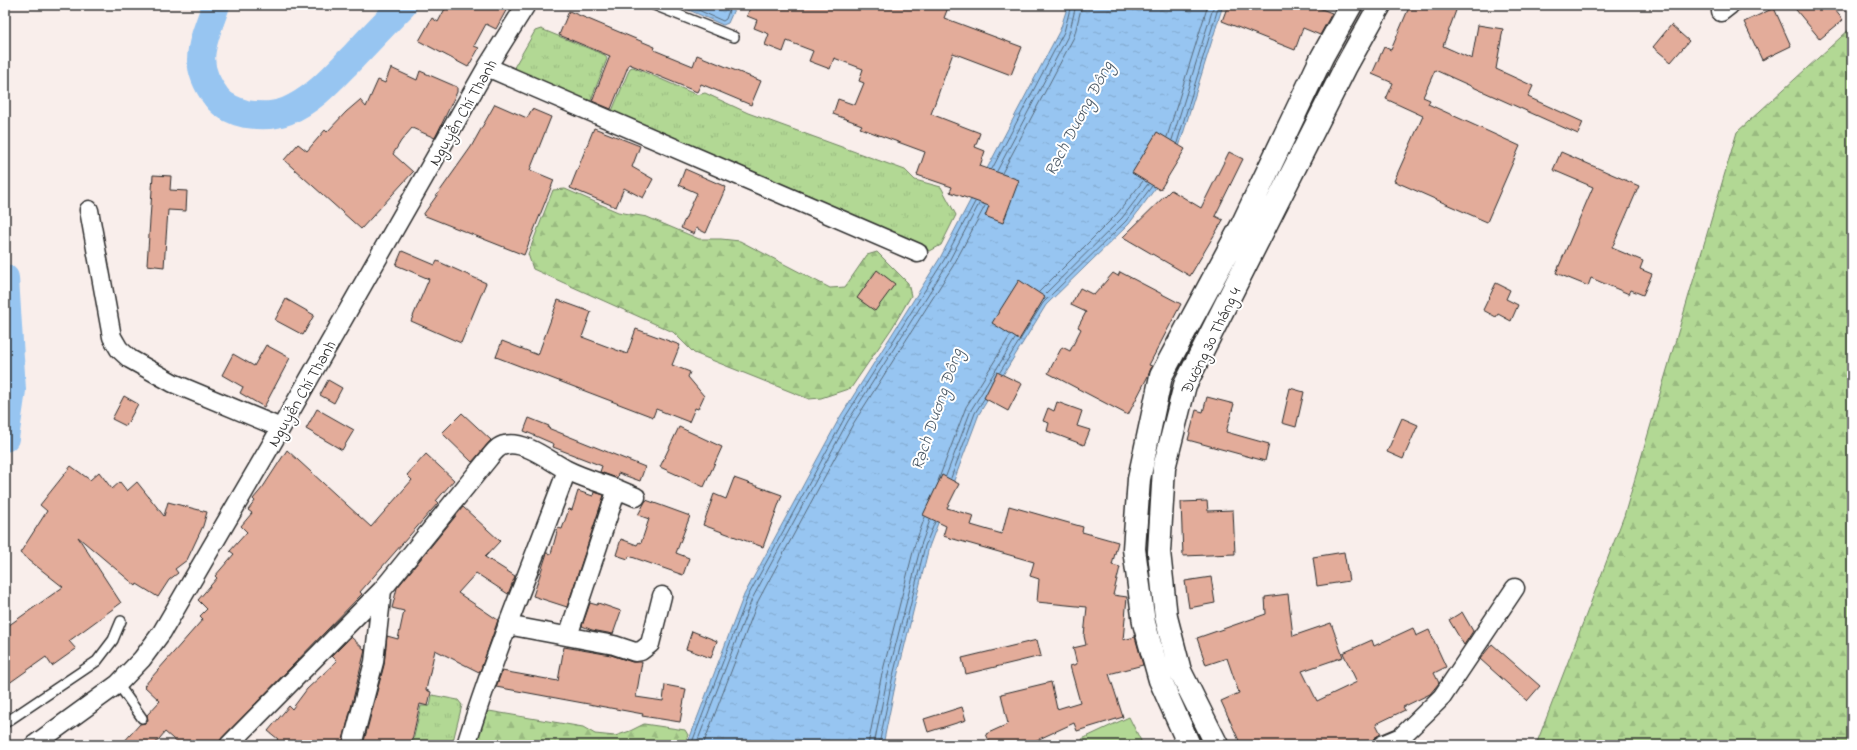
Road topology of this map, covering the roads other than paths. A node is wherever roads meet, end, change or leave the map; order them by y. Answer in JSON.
{"nodes":[{"id":1,"x":526,"y":5,"type":"edge"},
{"id":2,"x":654,"y":5,"type":"edge"},
{"id":3,"x":1352,"y":5,"type":"edge"},
{"id":4,"x":1380,"y":5,"type":"edge"},
{"id":5,"x":734,"y":37,"type":"dead end"},
{"id":6,"x":1322,"y":57,"type":"junction"},
{"id":7,"x":487,"y":67,"type":"junction"},
{"id":8,"x":1345,"y":68,"type":"junction"},
{"id":9,"x":89,"y":210,"type":"dead end"},
{"id":10,"x":918,"y":253,"type":"dead end"},
{"id":11,"x":1161,"y":376,"type":"junction"},
{"id":12,"x":1185,"y":385,"type":"junction"},
{"id":13,"x":281,"y":428,"type":"junction"},
{"id":14,"x":567,"y":470,"type":"junction"},
{"id":15,"x":617,"y":489,"type":"junction"},
{"id":16,"x":636,"y":497,"type":"dead end"},
{"id":17,"x":1515,"y":588,"type":"dead end"},
{"id":18,"x":382,"y":590,"type":"junction"},
{"id":19,"x":662,"y":596,"type":"dead end"},
{"id":20,"x":121,"y":621,"type":"dead end"},
{"id":21,"x":507,"y":624,"type":"junction"},
{"id":22,"x":568,"y":636,"type":"junction"},
{"id":23,"x":1180,"y":671,"type":"junction"},
{"id":24,"x":1160,"y":680,"type":"junction"},
{"id":25,"x":118,"y":684,"type":"junction"},
{"id":26,"x":142,"y":718,"type":"dead end"},
{"id":27,"x":5,"y":723,"type":"edge"},
{"id":28,"x":34,"y":745,"type":"edge"},
{"id":29,"x":230,"y":745,"type":"edge"},
{"id":30,"x":352,"y":745,"type":"edge"},
{"id":31,"x":466,"y":745,"type":"edge"},
{"id":32,"x":1189,"y":745,"type":"edge"},
{"id":33,"x":1216,"y":745,"type":"edge"},
{"id":34,"x":1382,"y":745,"type":"edge"}],
"edges":[{"from":1,"to":7,"type":"street","name":"Nguyễn Chí Thanh"},
{"from":2,"to":5,"type":"lane"},
{"from":3,"to":6,"type":"main road","name":"Đường 30 Tháng 4"},
{"from":4,"to":8,"type":"main road","name":"Đường 30 Tháng 4"},
{"from":6,"to":8,"type":"main road"},
{"from":6,"to":11,"type":"main road","name":"Đường 30 Tháng 4"},
{"from":7,"to":10,"type":"street"},
{"from":7,"to":13,"type":"street","name":"Nguyễn Chí Thanh"},
{"from":8,"to":12,"type":"main road","name":"Đường 30 Tháng 4"},
{"from":9,"to":13,"type":"street"},
{"from":11,"to":12,"type":"main road"},
{"from":11,"to":24,"type":"main road","name":"Đường 30 Tháng 4"},
{"from":12,"to":23,"type":"main road","name":"Đường 30 Tháng 4"},
{"from":13,"to":25,"type":"street","name":"Nguyễn Chí Thanh"},
{"from":14,"to":15,"type":"street"},
{"from":14,"to":18,"type":"street"},
{"from":14,"to":21,"type":"street"},
{"from":15,"to":16,"type":"street"},
{"from":15,"to":22,"type":"street"},
{"from":17,"to":34,"type":"street"},
{"from":18,"to":29,"type":"street"},
{"from":18,"to":30,"type":"street"},
{"from":19,"to":22,"type":"street"},
{"from":20,"to":27,"type":"lane"},
{"from":21,"to":22,"type":"street"},
{"from":21,"to":31,"type":"street"},
{"from":23,"to":24,"type":"main road"},
{"from":23,"to":33,"type":"main road","name":"Đường 30 Tháng 4"},
{"from":24,"to":32,"type":"main road","name":"Đường 30 Tháng 4"},
{"from":25,"to":26,"type":"lane"},
{"from":25,"to":28,"type":"street","name":"Nguyễn Chí Thanh"}]}
